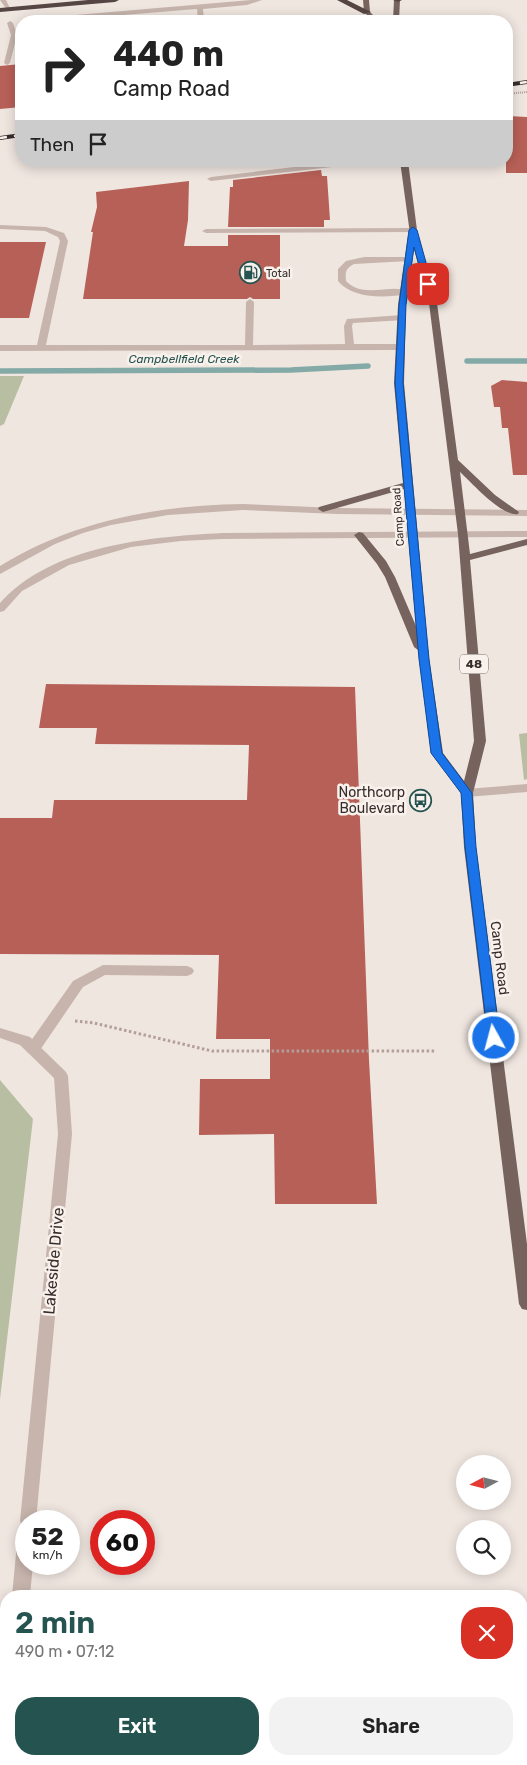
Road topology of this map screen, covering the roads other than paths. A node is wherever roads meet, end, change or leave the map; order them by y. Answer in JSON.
{"nodes":[{"id":1,"x":4,"y":0,"type":"edge"},
{"id":2,"x":11,"y":0,"type":"edge"},
{"id":3,"x":115,"y":0,"type":"edge"},
{"id":4,"x":259,"y":0,"type":"edge"},
{"id":5,"x":341,"y":0,"type":"edge"},
{"id":6,"x":366,"y":0,"type":"edge"},
{"id":7,"x":397,"y":0,"type":"edge"},
{"id":8,"x":246,"y":3,"type":"junction"},
{"id":9,"x":200,"y":7,"type":"junction"},
{"id":10,"x":4,"y":9,"type":"edge"},
{"id":11,"x":251,"y":11,"type":"dead end"},
{"id":12,"x":368,"y":12,"type":"junction"},
{"id":13,"x":128,"y":13,"type":"junction"},
{"id":14,"x":116,"y":15,"type":"edge"},
{"id":15,"x":130,"y":15,"type":"edge"},
{"id":16,"x":201,"y":15,"type":"edge"},
{"id":17,"x":371,"y":15,"type":"edge"},
{"id":18,"x":396,"y":15,"type":"edge"},
{"id":19,"x":0,"y":24,"type":"edge"},
{"id":20,"x":8,"y":63,"type":"dead end"},
{"id":21,"x":315,"y":167,"type":"edge"},
{"id":22,"x":405,"y":167,"type":"edge"},
{"id":23,"x":211,"y":179,"type":"dead end"},
{"id":24,"x":0,"y":227,"type":"edge"},
{"id":25,"x":413,"y":230,"type":"junction"},
{"id":26,"x":206,"y":231,"type":"dead end"},
{"id":27,"x":409,"y":259,"type":"junction"},
{"id":28,"x":404,"y":292,"type":"junction"},
{"id":29,"x":250,"y":302,"type":"dead end"},
{"id":30,"x":402,"y":318,"type":"junction"},
{"id":31,"x":249,"y":347,"type":"junction"},
{"id":32,"x":350,"y":347,"type":"junction"},
{"id":33,"x":400,"y":347,"type":"junction"},
{"id":34,"x":0,"y":348,"type":"edge"},
{"id":35,"x":41,"y":348,"type":"junction"},
{"id":36,"x":454,"y":461,"type":"junction"},
{"id":37,"x":409,"y":484,"type":"junction"},
{"id":38,"x":323,"y":509,"type":"junction"},
{"id":39,"x":411,"y":512,"type":"junction"},
{"id":40,"x":460,"y":512,"type":"junction"},
{"id":41,"x":514,"y":512,"type":"junction"},
{"id":42,"x":527,"y":513,"type":"edge"},
{"id":43,"x":463,"y":534,"type":"junction"},
{"id":44,"x":527,"y":534,"type":"edge"},
{"id":45,"x":359,"y":535,"type":"junction"},
{"id":46,"x":413,"y":535,"type":"junction"},
{"id":47,"x":527,"y":542,"type":"edge"},
{"id":48,"x":465,"y":558,"type":"junction"},
{"id":49,"x":0,"y":571,"type":"edge"},
{"id":50,"x":0,"y":608,"type":"edge"},
{"id":51,"x":424,"y":659,"type":"junction"},
{"id":52,"x":527,"y":788,"type":"edge"},
{"id":53,"x":467,"y":793,"type":"junction"},
{"id":54,"x":187,"y":971,"type":"dead end"},
{"id":55,"x":0,"y":1033,"type":"edge"},
{"id":56,"x":33,"y":1049,"type":"junction"},
{"id":57,"x":527,"y":1304,"type":"edge"},
{"id":58,"x":29,"y":1510,"type":"edge"},
{"id":59,"x":23,"y":1575,"type":"edge"},
{"id":60,"x":22,"y":1590,"type":"edge"}],
"edges":[{"from":1,"to":10,"type":"street"},
{"from":2,"to":10,"type":"street"},
{"from":3,"to":10,"type":"highway"},
{"from":4,"to":8,"type":"street"},
{"from":5,"to":12,"type":"highway"},
{"from":6,"to":12,"type":"main road"},
{"from":7,"to":18,"type":"main road"},
{"from":8,"to":9,"type":"street"},
{"from":8,"to":11,"type":"street"},
{"from":9,"to":13,"type":"street"},
{"from":9,"to":16,"type":"street"},
{"from":12,"to":17,"type":"main road"},
{"from":13,"to":14,"type":"street"},
{"from":13,"to":15,"type":"street"},
{"from":19,"to":20,"type":"street"},
{"from":21,"to":23,"type":"street"},
{"from":22,"to":25,"type":"main road","name":"Camp Road","number":"48"},
{"from":24,"to":35,"type":"street"},
{"from":25,"to":26,"type":"street"},
{"from":25,"to":27,"type":"main road","name":"Camp Road","number":"48"},
{"from":25,"to":36,"type":"main road","name":"Camp Road","number":"48"},
{"from":27,"to":28,"type":"main road","name":"Camp Road","number":"48"},
{"from":27,"to":28,"type":"street"},
{"from":28,"to":30,"type":"main road","name":"Camp Road","number":"48"},
{"from":29,"to":31,"type":"street"},
{"from":30,"to":32,"type":"street"},
{"from":30,"to":33,"type":"main road","name":"Camp Road","number":"48"},
{"from":31,"to":32,"type":"street"},
{"from":31,"to":35,"type":"street"},
{"from":32,"to":33,"type":"street"},
{"from":33,"to":37,"type":"main road","name":"Camp Road","number":"48"},
{"from":34,"to":35,"type":"street"},
{"from":36,"to":40,"type":"main road","name":"Camp Road","number":"48"},
{"from":36,"to":41,"type":"main road"},
{"from":37,"to":38,"type":"main road"},
{"from":37,"to":39,"type":"main road","name":"Camp Road","number":"48"},
{"from":38,"to":39,"type":"street"},
{"from":38,"to":49,"type":"street"},
{"from":39,"to":40,"type":"street"},
{"from":39,"to":46,"type":"main road","name":"Camp Road","number":"48"},
{"from":40,"to":41,"type":"street"},
{"from":40,"to":43,"type":"main road","name":"Camp Road","number":"48"},
{"from":41,"to":42,"type":"street"},
{"from":43,"to":44,"type":"street"},
{"from":43,"to":46,"type":"street"},
{"from":43,"to":48,"type":"main road","name":"Camp Road","number":"48"},
{"from":45,"to":46,"type":"street"},
{"from":45,"to":50,"type":"street"},
{"from":45,"to":51,"type":"main road"},
{"from":46,"to":51,"type":"main road","name":"Camp Road","number":"48"},
{"from":47,"to":48,"type":"main road"},
{"from":48,"to":53,"type":"main road","name":"Camp Road","number":"48"},
{"from":51,"to":53,"type":"main road","name":"Camp Road","number":"48"},
{"from":52,"to":53,"type":"street"},
{"from":53,"to":57,"type":"main road","name":"Camp Road","number":"48"},
{"from":54,"to":56,"type":"street"},
{"from":55,"to":56,"type":"street","name":"Lakeside Drive"},
{"from":56,"to":58,"type":"street","name":"Lakeside Drive"},
{"from":59,"to":60,"type":"street"}]}
